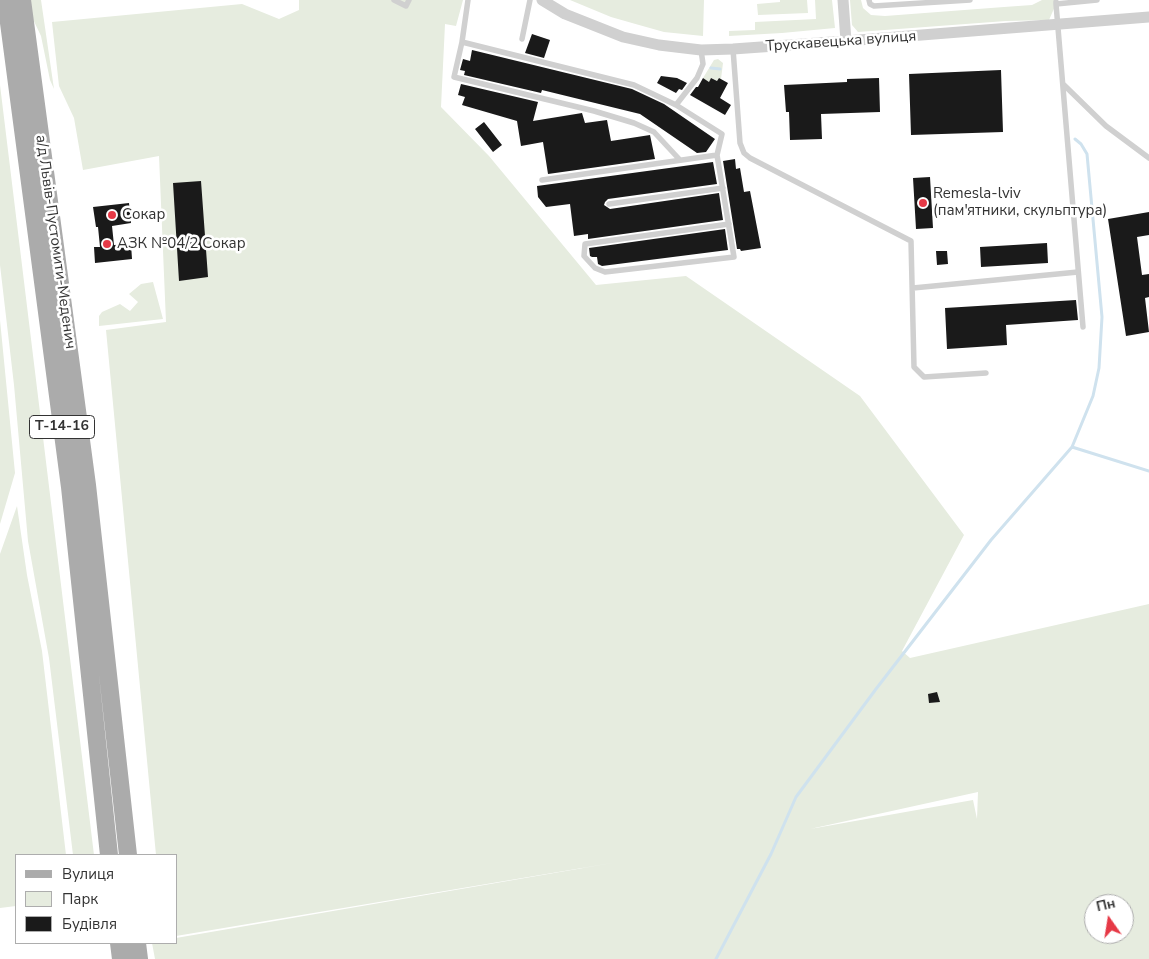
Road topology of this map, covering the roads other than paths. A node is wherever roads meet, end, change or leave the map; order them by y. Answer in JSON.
{"nodes":[{"id":1,"x":6,"y":0,"type":"edge"},
{"id":2,"x":22,"y":0,"type":"edge"},
{"id":3,"x":394,"y":0,"type":"edge"},
{"id":4,"x":409,"y":0,"type":"edge"},
{"id":5,"x":468,"y":0,"type":"edge"},
{"id":6,"x":530,"y":0,"type":"edge"},
{"id":7,"x":843,"y":0,"type":"edge"},
{"id":8,"x":869,"y":0,"type":"edge"},
{"id":9,"x":970,"y":0,"type":"edge"},
{"id":10,"x":1097,"y":0,"type":"edge"},
{"id":11,"x":548,"y":2,"type":"edge"},
{"id":12,"x":1056,"y":2,"type":"edge"},
{"id":13,"x":1149,"y":17,"type":"edge"},
{"id":14,"x":1058,"y":26,"type":"junction"},
{"id":15,"x":522,"y":39,"type":"dead end"},
{"id":16,"x":846,"y":41,"type":"junction"},
{"id":17,"x":462,"y":42,"type":"junction"},
{"id":18,"x":733,"y":49,"type":"junction"},
{"id":19,"x":701,"y":50,"type":"junction"},
{"id":20,"x":1063,"y":84,"type":"junction"},
{"id":21,"x":676,"y":105,"type":"junction"},
{"id":22,"x":717,"y":155,"type":"junction"},
{"id":23,"x":1149,"y":158,"type":"edge"},
{"id":24,"x":680,"y":160,"type":"junction"},
{"id":25,"x":542,"y":180,"type":"dead end"},
{"id":26,"x":723,"y":188,"type":"junction"},
{"id":27,"x":608,"y":204,"type":"dead end"},
{"id":28,"x":729,"y":224,"type":"junction"},
{"id":29,"x":1078,"y":272,"type":"junction"},
{"id":30,"x":913,"y":288,"type":"junction"},
{"id":31,"x":1083,"y":327,"type":"dead end"},
{"id":32,"x":986,"y":373,"type":"dead end"},
{"id":33,"x":109,"y":854,"type":"edge"},
{"id":34,"x":128,"y":854,"type":"edge"},
{"id":35,"x":119,"y":944,"type":"edge"},
{"id":36,"x":137,"y":944,"type":"edge"},
{"id":37,"x":121,"y":959,"type":"edge"},
{"id":38,"x":139,"y":959,"type":"edge"}],
"edges":[{"from":1,"to":33,"type":"main road","number":"Т-14-16"},
{"from":2,"to":34,"type":"main road","name":"а/д Львів-Пустомити-Меденич","number":"Т-14-16"},
{"from":3,"to":4,"type":"lane"},
{"from":5,"to":17,"type":"lane"},
{"from":6,"to":15,"type":"lane"},
{"from":7,"to":16,"type":"street"},
{"from":8,"to":9,"type":"lane"},
{"from":10,"to":12,"type":"lane"},
{"from":11,"to":19,"type":"street","name":"Трускавецька вулиця"},
{"from":12,"to":14,"type":"lane"},
{"from":13,"to":14,"type":"street","name":"Трускавецька вулиця"},
{"from":14,"to":16,"type":"street","name":"Трускавецька вулиця"},
{"from":14,"to":20,"type":"lane"},
{"from":16,"to":18,"type":"street","name":"Трускавецька вулиця"},
{"from":17,"to":21,"type":"lane"},
{"from":17,"to":24,"type":"lane"},
{"from":18,"to":19,"type":"street","name":"Трускавецька вулиця"},
{"from":18,"to":30,"type":"lane"},
{"from":19,"to":21,"type":"lane"},
{"from":20,"to":23,"type":"lane"},
{"from":20,"to":29,"type":"lane"},
{"from":21,"to":22,"type":"lane"},
{"from":22,"to":24,"type":"lane"},
{"from":22,"to":26,"type":"lane"},
{"from":24,"to":25,"type":"lane"},
{"from":26,"to":27,"type":"lane"},
{"from":26,"to":28,"type":"lane"},
{"from":28,"to":28,"type":"lane"},
{"from":29,"to":30,"type":"lane"},
{"from":29,"to":31,"type":"lane"},
{"from":30,"to":32,"type":"lane"},
{"from":35,"to":37,"type":"main road"},
{"from":36,"to":38,"type":"main road"}]}
